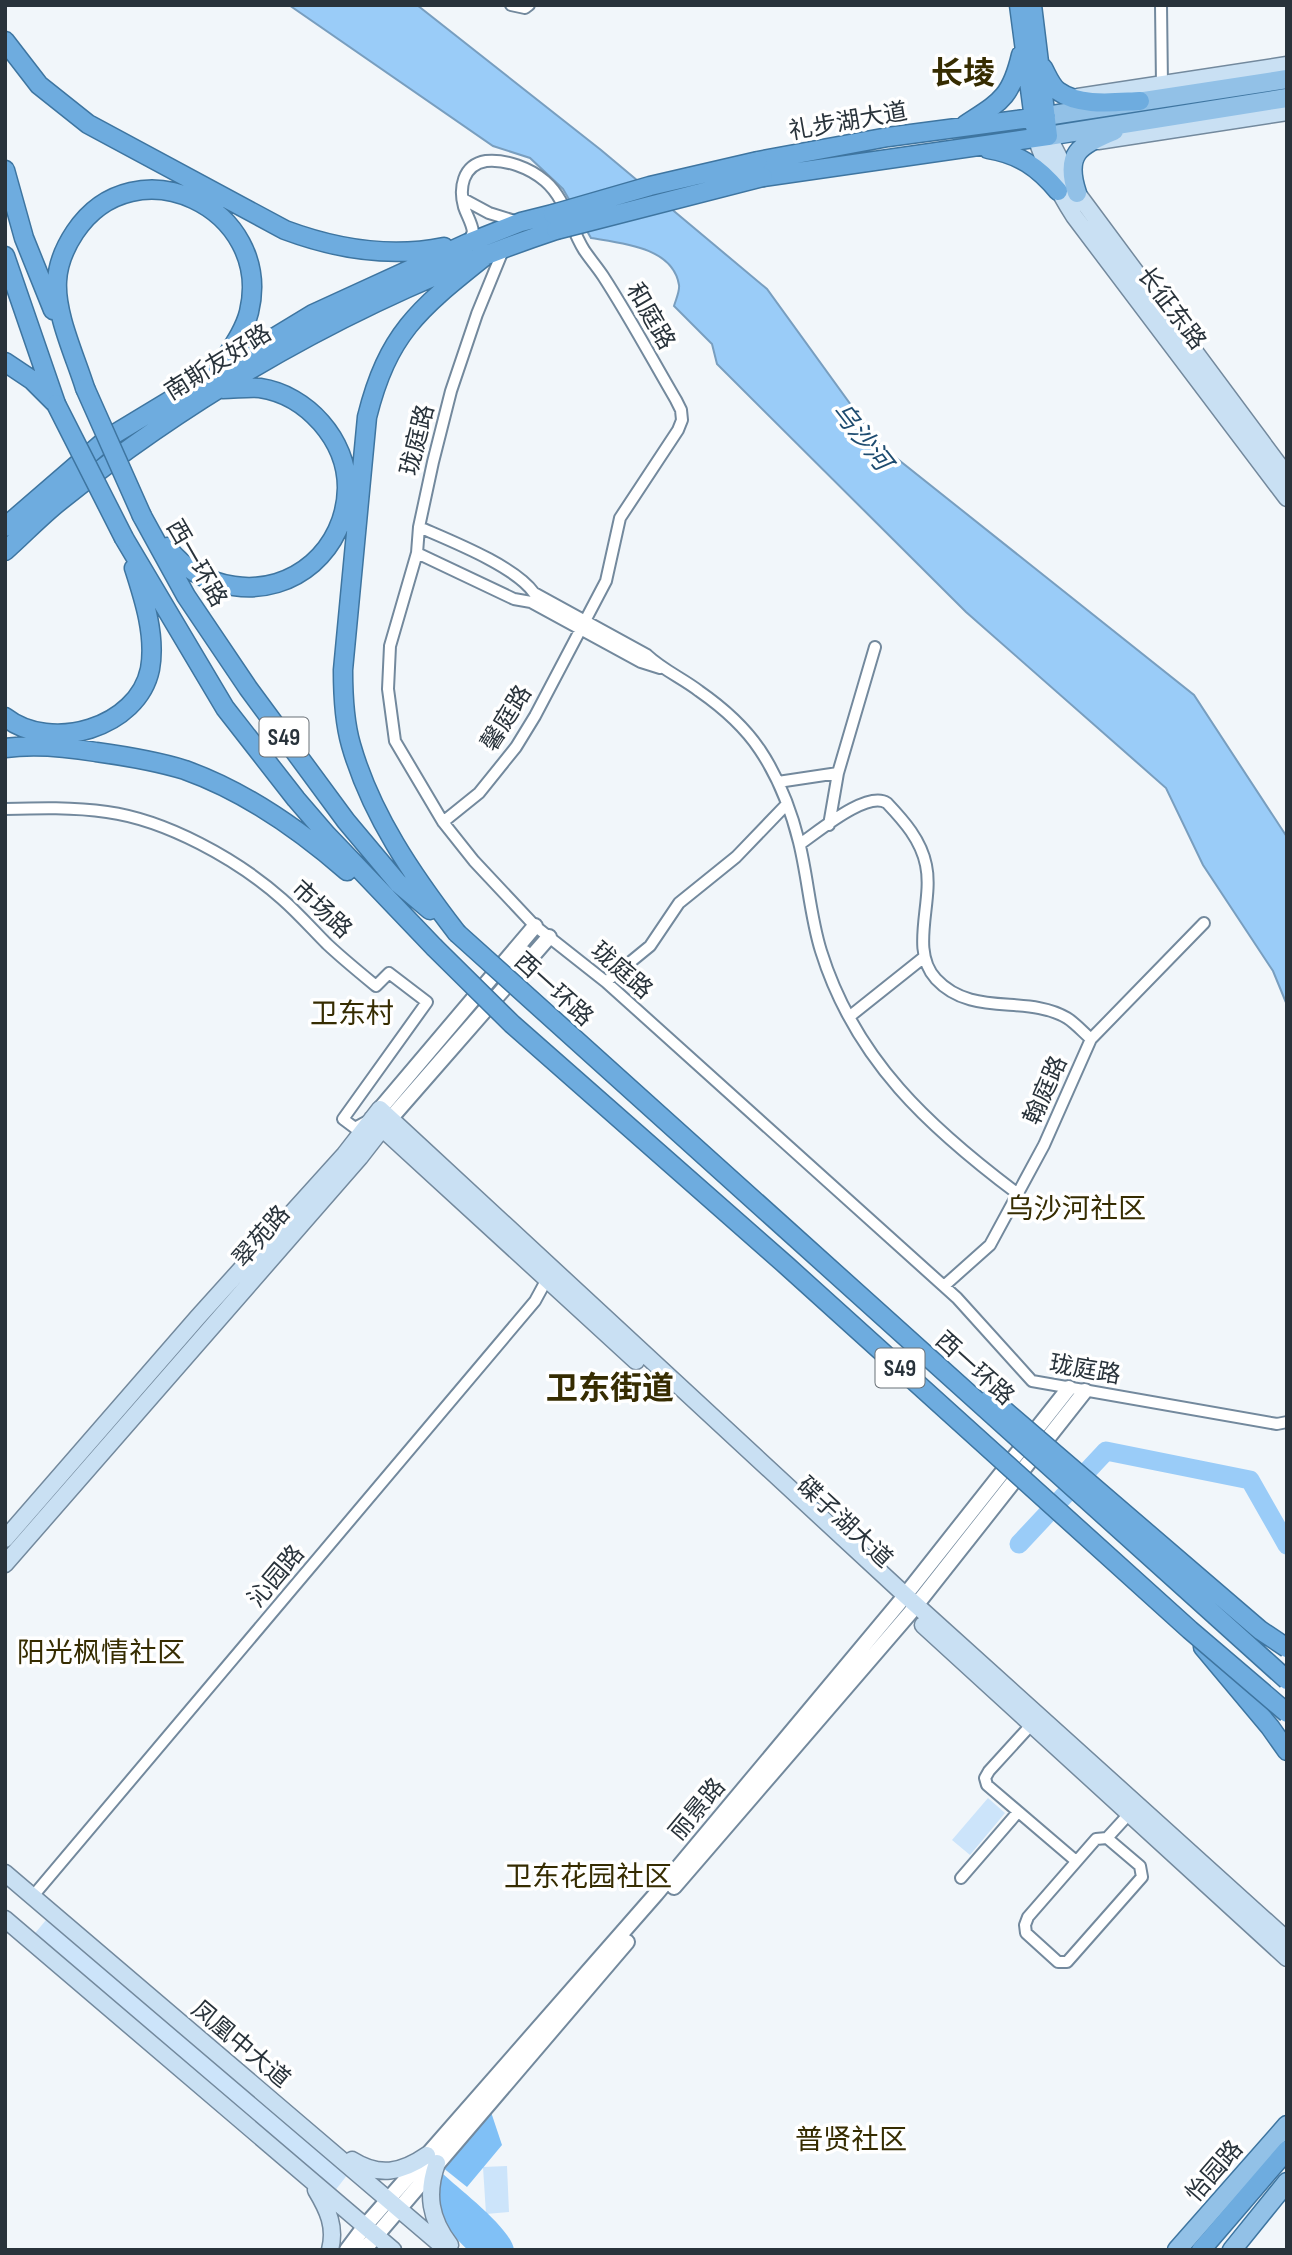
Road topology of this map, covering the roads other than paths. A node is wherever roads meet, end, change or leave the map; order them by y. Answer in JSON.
{"nodes":[{"id":1,"x":511,"y":5,"type":"edge"},
{"id":2,"x":529,"y":5,"type":"edge"},
{"id":3,"x":1019,"y":5,"type":"edge"},
{"id":4,"x":1032,"y":5,"type":"edge"},
{"id":5,"x":1161,"y":5,"type":"edge"},
{"id":6,"x":5,"y":41,"type":"edge"},
{"id":7,"x":1024,"y":43,"type":"junction"},
{"id":8,"x":1039,"y":60,"type":"junction"},
{"id":9,"x":1287,"y":65,"type":"edge"},
{"id":10,"x":1287,"y":79,"type":"edge"},
{"id":11,"x":1162,"y":85,"type":"junction"},
{"id":12,"x":1070,"y":98,"type":"junction"},
{"id":13,"x":1287,"y":98,"type":"edge"},
{"id":14,"x":1140,"y":102,"type":"junction"},
{"id":15,"x":1287,"y":111,"type":"edge"},
{"id":16,"x":1040,"y":117,"type":"junction"},
{"id":17,"x":1140,"y":121,"type":"junction"},
{"id":18,"x":962,"y":127,"type":"junction"},
{"id":19,"x":1042,"y":136,"type":"junction"},
{"id":20,"x":1089,"y":143,"type":"junction"},
{"id":21,"x":974,"y":146,"type":"junction"},
{"id":22,"x":760,"y":169,"type":"junction"},
{"id":23,"x":5,"y":170,"type":"edge"},
{"id":24,"x":1058,"y":191,"type":"junction"},
{"id":25,"x":1077,"y":193,"type":"junction"},
{"id":26,"x":463,"y":199,"type":"junction"},
{"id":27,"x":521,"y":222,"type":"junction"},
{"id":28,"x":554,"y":222,"type":"junction"},
{"id":29,"x":468,"y":243,"type":"junction"},
{"id":30,"x":504,"y":248,"type":"junction"},
{"id":31,"x":5,"y":256,"type":"edge"},
{"id":32,"x":484,"y":257,"type":"junction"},
{"id":33,"x":5,"y":362,"type":"edge"},
{"id":34,"x":218,"y":370,"type":"junction"},
{"id":35,"x":85,"y":388,"type":"junction"},
{"id":36,"x":219,"y":389,"type":"junction"},
{"id":37,"x":56,"y":404,"type":"junction"},
{"id":38,"x":1287,"y":476,"type":"edge"},
{"id":39,"x":40,"y":495,"type":"junction"},
{"id":40,"x":1287,"y":498,"type":"edge"},
{"id":41,"x":5,"y":511,"type":"edge"},
{"id":42,"x":142,"y":516,"type":"junction"},
{"id":43,"x":5,"y":527,"type":"edge"},
{"id":44,"x":419,"y":527,"type":"junction"},
{"id":45,"x":124,"y":538,"type":"junction"},
{"id":46,"x":5,"y":551,"type":"edge"},
{"id":47,"x":417,"y":553,"type":"junction"},
{"id":48,"x":584,"y":625,"type":"junction"},
{"id":49,"x":875,"y":647,"type":"dead end"},
{"id":50,"x":5,"y":717,"type":"edge"},
{"id":51,"x":5,"y":748,"type":"edge"},
{"id":52,"x":838,"y":773,"type":"junction"},
{"id":53,"x":778,"y":782,"type":"junction"},
{"id":54,"x":786,"y":805,"type":"junction"},
{"id":55,"x":5,"y":809,"type":"edge"},
{"id":56,"x":443,"y":822,"type":"junction"},
{"id":57,"x":829,"y":825,"type":"junction"},
{"id":58,"x":800,"y":844,"type":"junction"},
{"id":59,"x":1204,"y":923,"type":"dead end"},
{"id":60,"x":535,"y":926,"type":"junction"},
{"id":61,"x":457,"y":933,"type":"junction"},
{"id":62,"x":549,"y":937,"type":"junction"},
{"id":63,"x":433,"y":947,"type":"junction"},
{"id":64,"x":923,"y":958,"type":"junction"},
{"id":65,"x":606,"y":982,"type":"junction"},
{"id":66,"x":849,"y":1017,"type":"junction"},
{"id":67,"x":1091,"y":1039,"type":"junction"},
{"id":68,"x":381,"y":1119,"type":"junction"},
{"id":69,"x":1018,"y":1194,"type":"junction"},
{"id":70,"x":547,"y":1279,"type":"junction"},
{"id":71,"x":944,"y":1286,"type":"junction"},
{"id":72,"x":900,"y":1333,"type":"junction"},
{"id":73,"x":1069,"y":1388,"type":"junction"},
{"id":74,"x":1085,"y":1391,"type":"junction"},
{"id":75,"x":1287,"y":1422,"type":"edge"},
{"id":76,"x":5,"y":1539,"type":"edge"},
{"id":77,"x":5,"y":1564,"type":"edge"},
{"id":78,"x":908,"y":1604,"type":"junction"},
{"id":79,"x":1190,"y":1630,"type":"junction"},
{"id":80,"x":1260,"y":1630,"type":"junction"},
{"id":81,"x":1287,"y":1648,"type":"edge"},
{"id":82,"x":1287,"y":1654,"type":"edge"},
{"id":83,"x":1287,"y":1680,"type":"edge"},
{"id":84,"x":1287,"y":1713,"type":"edge"},
{"id":85,"x":1031,"y":1725,"type":"junction"},
{"id":86,"x":1287,"y":1751,"type":"edge"},
{"id":87,"x":1018,"y":1812,"type":"junction"},
{"id":88,"x":1129,"y":1814,"type":"junction"},
{"id":89,"x":1107,"y":1838,"type":"junction"},
{"id":90,"x":1076,"y":1861,"type":"junction"},
{"id":91,"x":5,"y":1873,"type":"edge"},
{"id":92,"x":961,"y":1878,"type":"dead end"},
{"id":93,"x":33,"y":1896,"type":"junction"},
{"id":94,"x":5,"y":1919,"type":"edge"},
{"id":95,"x":1287,"y":1940,"type":"edge"},
{"id":96,"x":1287,"y":1958,"type":"edge"},
{"id":97,"x":1287,"y":2125,"type":"edge"},
{"id":98,"x":318,"y":2139,"type":"junction"},
{"id":99,"x":1287,"y":2150,"type":"edge"},
{"id":100,"x":432,"y":2159,"type":"junction"},
{"id":101,"x":1287,"y":2167,"type":"edge"},
{"id":102,"x":307,"y":2176,"type":"junction"},
{"id":103,"x":1287,"y":2182,"type":"edge"},
{"id":104,"x":394,"y":2204,"type":"junction"},
{"id":105,"x":371,"y":2230,"type":"junction"},
{"id":106,"x":330,"y":2250,"type":"edge"},
{"id":107,"x":347,"y":2250,"type":"edge"},
{"id":108,"x":365,"y":2250,"type":"edge"},
{"id":109,"x":393,"y":2250,"type":"edge"},
{"id":110,"x":447,"y":2250,"type":"edge"},
{"id":111,"x":453,"y":2250,"type":"edge"},
{"id":112,"x":1177,"y":2250,"type":"edge"},
{"id":113,"x":1201,"y":2250,"type":"edge"},
{"id":114,"x":1217,"y":2250,"type":"edge"},
{"id":115,"x":1232,"y":2250,"type":"edge"}],
"edges":[{"from":1,"to":2,"type":"street"},
{"from":3,"to":7,"type":"highway"},
{"from":4,"to":8,"type":"highway"},
{"from":5,"to":11,"type":"street"},
{"from":6,"to":29,"type":"highway"},
{"from":7,"to":16,"type":"highway"},
{"from":7,"to":18,"type":"highway"},
{"from":8,"to":12,"type":"highway"},
{"from":8,"to":16,"type":"highway"},
{"from":9,"to":11,"type":"main road"},
{"from":10,"to":14,"type":"main road","name":"礼步湖大道"},
{"from":11,"to":12,"type":"main road"},
{"from":12,"to":14,"type":"highway"},
{"from":13,"to":17,"type":"main road","name":"礼步湖大道"},
{"from":14,"to":16,"type":"main road","name":"礼步湖大道"},
{"from":15,"to":20,"type":"main road"},
{"from":16,"to":18,"type":"highway","name":"礼步湖大道"},
{"from":16,"to":19,"type":"highway"},
{"from":17,"to":19,"type":"main road","name":"礼步湖大道"},
{"from":17,"to":20,"type":"main road"},
{"from":18,"to":22,"type":"highway","name":"礼步湖大道"},
{"from":19,"to":21,"type":"highway","name":"礼步湖大道"},
{"from":19,"to":24,"type":"main road","name":"长征东路"},
{"from":19,"to":25,"type":"main road","name":"长征东路"},
{"from":20,"to":25,"type":"main road"},
{"from":21,"to":22,"type":"highway","name":"礼步湖大道"},
{"from":21,"to":24,"type":"highway"},
{"from":22,"to":28,"type":"highway","name":"礼步湖大道","bridge":true},
{"from":23,"to":35,"type":"highway","name":"西一环路","number":"S49"},
{"from":24,"to":40,"type":"main road","name":"长征东路"},
{"from":25,"to":38,"type":"main road","name":"长征东路"},
{"from":26,"to":27,"type":"street"},
{"from":26,"to":29,"type":"street"},
{"from":26,"to":48,"type":"street","name":"和庭路"},
{"from":27,"to":28,"type":"highway","name":"礼步湖大道"},
{"from":27,"to":29,"type":"highway","name":"礼步湖大道"},
{"from":28,"to":30,"type":"highway","name":"礼步湖大道"},
{"from":29,"to":34,"type":"highway","name":"南斯友好路"},
{"from":30,"to":32,"type":"highway","name":"礼步湖大道"},
{"from":30,"to":44,"type":"street","name":"珑庭路"},
{"from":31,"to":37,"type":"highway","name":"西一环路","number":"S49"},
{"from":32,"to":36,"type":"highway","name":"南斯友好路"},
{"from":32,"to":61,"type":"highway"},
{"from":33,"to":37,"type":"highway"},
{"from":34,"to":35,"type":"highway"},
{"from":34,"to":39,"type":"highway","name":"南斯友好路"},
{"from":35,"to":42,"type":"highway","name":"西一环路","number":"S49","bridge":true},
{"from":36,"to":42,"type":"highway"},
{"from":36,"to":46,"type":"highway","name":"南斯友好路"},
{"from":37,"to":45,"type":"highway","name":"西一环路","number":"S49","bridge":true},
{"from":39,"to":41,"type":"highway"},
{"from":39,"to":43,"type":"highway","name":"南斯友好路"},
{"from":42,"to":61,"type":"highway","name":"西一环路","number":"S49"},
{"from":44,"to":47,"type":"street","name":"珑庭路"},
{"from":44,"to":48,"type":"street"},
{"from":45,"to":50,"type":"highway"},
{"from":45,"to":63,"type":"highway","name":"西一环路","number":"S49"},
{"from":47,"to":48,"type":"street"},
{"from":47,"to":56,"type":"street","name":"珑庭路"},
{"from":48,"to":53,"type":"street"},
{"from":48,"to":56,"type":"street","name":"馨庭路"},
{"from":49,"to":52,"type":"street"},
{"from":51,"to":63,"type":"highway"},
{"from":52,"to":53,"type":"street"},
{"from":52,"to":57,"type":"street"},
{"from":53,"to":54,"type":"street"},
{"from":54,"to":58,"type":"street"},
{"from":54,"to":65,"type":"street"},
{"from":55,"to":68,"type":"street","name":"市场路"},
{"from":56,"to":60,"type":"street","name":"珑庭路"},
{"from":57,"to":58,"type":"street"},
{"from":57,"to":64,"type":"street"},
{"from":58,"to":66,"type":"street"},
{"from":59,"to":67,"type":"street","name":"翰庭路"},
{"from":60,"to":62,"type":"street","name":"珑庭路"},
{"from":60,"to":68,"type":"street","name":"翠苑路"},
{"from":61,"to":72,"type":"highway","name":"西一环路","number":"S49","bridge":true},
{"from":62,"to":65,"type":"street","name":"珑庭路"},
{"from":62,"to":68,"type":"street","name":"翠苑路"},
{"from":63,"to":79,"type":"highway","name":"西一环路","number":"S49","bridge":true},
{"from":64,"to":66,"type":"street"},
{"from":64,"to":67,"type":"street"},
{"from":65,"to":71,"type":"street","name":"珑庭路"},
{"from":66,"to":69,"type":"street"},
{"from":67,"to":69,"type":"street","name":"翰庭路"},
{"from":68,"to":70,"type":"main road","name":"碟子湖大道"},
{"from":68,"to":76,"type":"main road","name":"翠苑路"},
{"from":68,"to":77,"type":"main road","name":"翠苑路"},
{"from":68,"to":78,"type":"main road","name":"碟子湖大道"},
{"from":69,"to":71,"type":"street","name":"翰庭路"},
{"from":70,"to":78,"type":"main road","name":"碟子湖大道"},
{"from":70,"to":93,"type":"street","name":"沁园路"},
{"from":71,"to":73,"type":"street","name":"珑庭路"},
{"from":72,"to":80,"type":"highway","bridge":true},
{"from":72,"to":83,"type":"highway","name":"西一环路","number":"S49","bridge":true},
{"from":73,"to":74,"type":"street","name":"珑庭路"},
{"from":73,"to":78,"type":"street","name":"丽景路"},
{"from":74,"to":75,"type":"street","name":"珑庭路"},
{"from":74,"to":78,"type":"street","name":"丽景路"},
{"from":78,"to":85,"type":"main road","name":"碟子湖大道"},
{"from":78,"to":95,"type":"main road","name":"碟子湖大道"},
{"from":78,"to":100,"type":"street","name":"丽景路"},
{"from":79,"to":84,"type":"highway","name":"西一环路","number":"S49","bridge":true},
{"from":79,"to":86,"type":"highway","bridge":true},
{"from":80,"to":81,"type":"highway","bridge":true},
{"from":80,"to":82,"type":"highway","bridge":true},
{"from":85,"to":87,"type":"street"},
{"from":85,"to":88,"type":"main road","name":"碟子湖大道"},
{"from":87,"to":90,"type":"street"},
{"from":87,"to":92,"type":"street"},
{"from":88,"to":89,"type":"street"},
{"from":88,"to":96,"type":"main road","name":"碟子湖大道"},
{"from":89,"to":90,"type":"street"},
{"from":89,"to":90,"type":"street"},
{"from":91,"to":93,"type":"main road","name":"凤凰中大道"},
{"from":93,"to":98,"type":"main road","name":"凤凰中大道"},
{"from":94,"to":102,"type":"main road"},
{"from":97,"to":112,"type":"main road","name":"怡园路"},
{"from":98,"to":100,"type":"main road"},
{"from":98,"to":104,"type":"main road","name":"凤凰中大道"},
{"from":99,"to":113,"type":"highway"},
{"from":100,"to":104,"type":"street","name":"丽景路"},
{"from":100,"to":111,"type":"main road"},
{"from":101,"to":114,"type":"highway"},
{"from":102,"to":105,"type":"main road"},
{"from":102,"to":106,"type":"main road"},
{"from":103,"to":115,"type":"main road"},
{"from":104,"to":105,"type":"street","name":"丽景路"},
{"from":104,"to":110,"type":"main road","name":"凤凰中大道"},
{"from":105,"to":107,"type":"street","name":"丽景路"},
{"from":105,"to":108,"type":"street","name":"丽景路"},
{"from":105,"to":109,"type":"main road"}]}
